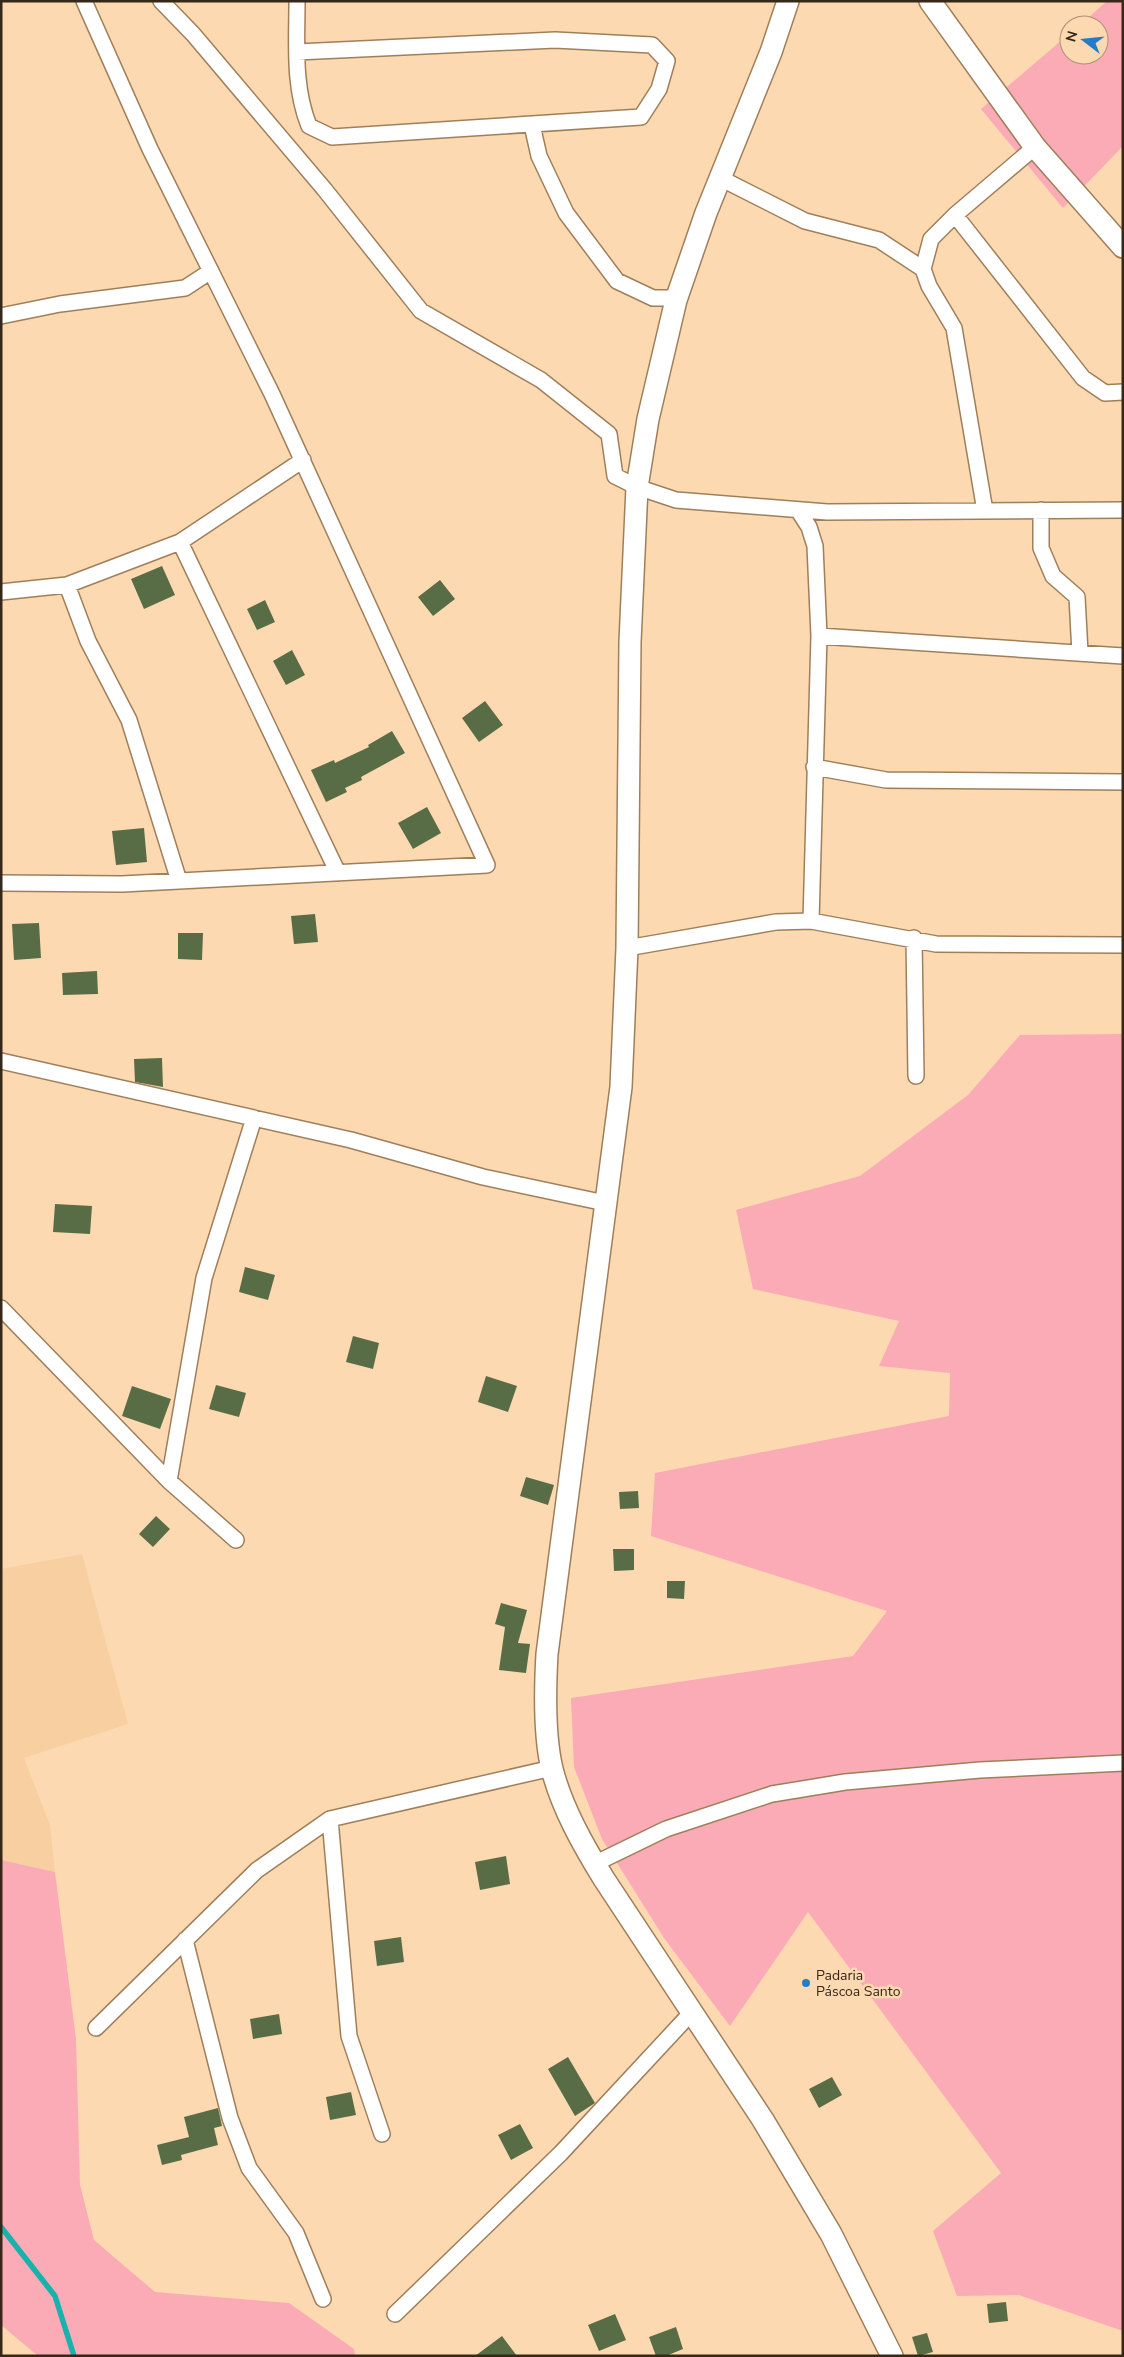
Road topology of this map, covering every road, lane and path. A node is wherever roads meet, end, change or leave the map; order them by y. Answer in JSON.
{"nodes":[{"id":1,"x":84,"y":1,"type":"edge"},
{"id":2,"x":161,"y":1,"type":"edge"},
{"id":3,"x":296,"y":1,"type":"edge"},
{"id":4,"x":788,"y":1,"type":"edge"},
{"id":5,"x":930,"y":1,"type":"edge"},
{"id":6,"x":297,"y":52,"type":"junction"},
{"id":7,"x":532,"y":125,"type":"junction"},
{"id":8,"x":1035,"y":147,"type":"junction"},
{"id":9,"x":720,"y":178,"type":"junction"},
{"id":10,"x":955,"y":215,"type":"junction"},
{"id":11,"x":1123,"y":247,"type":"edge"},
{"id":12,"x":923,"y":269,"type":"junction"},
{"id":13,"x":211,"y":270,"type":"junction"},
{"id":14,"x":676,"y":300,"type":"junction"},
{"id":15,"x":1,"y":316,"type":"edge"},
{"id":16,"x":1123,"y":392,"type":"edge"},
{"id":17,"x":303,"y":460,"type":"junction"},
{"id":18,"x":637,"y":487,"type":"junction"},
{"id":19,"x":798,"y":510,"type":"junction"},
{"id":20,"x":1041,"y":510,"type":"junction"},
{"id":21,"x":1123,"y":510,"type":"edge"},
{"id":22,"x":985,"y":511,"type":"junction"},
{"id":23,"x":180,"y":542,"type":"junction"},
{"id":24,"x":67,"y":585,"type":"junction"},
{"id":25,"x":1,"y":592,"type":"edge"},
{"id":26,"x":819,"y":636,"type":"junction"},
{"id":27,"x":1080,"y":653,"type":"junction"},
{"id":28,"x":1123,"y":656,"type":"edge"},
{"id":29,"x":814,"y":767,"type":"junction"},
{"id":30,"x":1123,"y":782,"type":"edge"},
{"id":31,"x":338,"y":873,"type":"junction"},
{"id":32,"x":179,"y":881,"type":"junction"},
{"id":33,"x":1,"y":883,"type":"edge"},
{"id":34,"x":811,"y":921,"type":"junction"},
{"id":35,"x":914,"y":938,"type":"junction"},
{"id":36,"x":1123,"y":946,"type":"edge"},
{"id":37,"x":627,"y":948,"type":"junction"},
{"id":38,"x":1,"y":1061,"type":"edge"},
{"id":39,"x":916,"y":1076,"type":"dead end"},
{"id":40,"x":254,"y":1118,"type":"junction"},
{"id":41,"x":605,"y":1203,"type":"junction"},
{"id":42,"x":1,"y":1308,"type":"edge"},
{"id":43,"x":169,"y":1481,"type":"junction"},
{"id":44,"x":236,"y":1540,"type":"dead end"},
{"id":45,"x":1123,"y":1763,"type":"edge"},
{"id":46,"x":552,"y":1768,"type":"junction"},
{"id":47,"x":330,"y":1819,"type":"junction"},
{"id":48,"x":594,"y":1864,"type":"junction"},
{"id":49,"x":185,"y":1940,"type":"junction"},
{"id":50,"x":692,"y":2012,"type":"junction"},
{"id":51,"x":96,"y":2028,"type":"dead end"},
{"id":52,"x":382,"y":2134,"type":"dead end"},
{"id":53,"x":324,"y":2299,"type":"dead end"},
{"id":54,"x":395,"y":2314,"type":"dead end"},
{"id":55,"x":892,"y":2356,"type":"edge"}],
"edges":[{"from":1,"to":13,"type":"street"},
{"from":2,"to":18,"type":"street"},
{"from":3,"to":6,"type":"street"},
{"from":4,"to":9,"type":"street"},
{"from":5,"to":8,"type":"street"},
{"from":6,"to":7,"type":"street"},
{"from":6,"to":7,"type":"street"},
{"from":7,"to":14,"type":"street"},
{"from":8,"to":10,"type":"street"},
{"from":8,"to":11,"type":"street"},
{"from":9,"to":12,"type":"street"},
{"from":9,"to":14,"type":"street"},
{"from":10,"to":12,"type":"street"},
{"from":10,"to":16,"type":"street"},
{"from":12,"to":22,"type":"street"},
{"from":13,"to":15,"type":"street"},
{"from":13,"to":17,"type":"street"},
{"from":14,"to":18,"type":"street"},
{"from":17,"to":23,"type":"street"},
{"from":17,"to":31,"type":"street"},
{"from":18,"to":19,"type":"street"},
{"from":18,"to":37,"type":"street"},
{"from":19,"to":22,"type":"street"},
{"from":19,"to":26,"type":"street"},
{"from":20,"to":21,"type":"street"},
{"from":20,"to":22,"type":"street"},
{"from":20,"to":27,"type":"street"},
{"from":23,"to":24,"type":"street"},
{"from":23,"to":31,"type":"street"},
{"from":24,"to":25,"type":"street"},
{"from":24,"to":32,"type":"street"},
{"from":26,"to":27,"type":"street"},
{"from":26,"to":29,"type":"street"},
{"from":27,"to":28,"type":"street"},
{"from":29,"to":30,"type":"street"},
{"from":29,"to":34,"type":"street"},
{"from":31,"to":32,"type":"street"},
{"from":32,"to":33,"type":"street"},
{"from":34,"to":35,"type":"street"},
{"from":34,"to":37,"type":"street"},
{"from":35,"to":36,"type":"street"},
{"from":35,"to":39,"type":"street"},
{"from":37,"to":41,"type":"street"},
{"from":38,"to":40,"type":"street"},
{"from":40,"to":41,"type":"street"},
{"from":40,"to":43,"type":"street"},
{"from":41,"to":46,"type":"street"},
{"from":42,"to":43,"type":"street"},
{"from":43,"to":44,"type":"street"},
{"from":45,"to":48,"type":"street"},
{"from":46,"to":47,"type":"street"},
{"from":46,"to":48,"type":"street"},
{"from":47,"to":49,"type":"street"},
{"from":47,"to":52,"type":"street"},
{"from":48,"to":50,"type":"street"},
{"from":49,"to":51,"type":"street"},
{"from":49,"to":53,"type":"street"},
{"from":50,"to":54,"type":"street"},
{"from":50,"to":55,"type":"street"}]}
